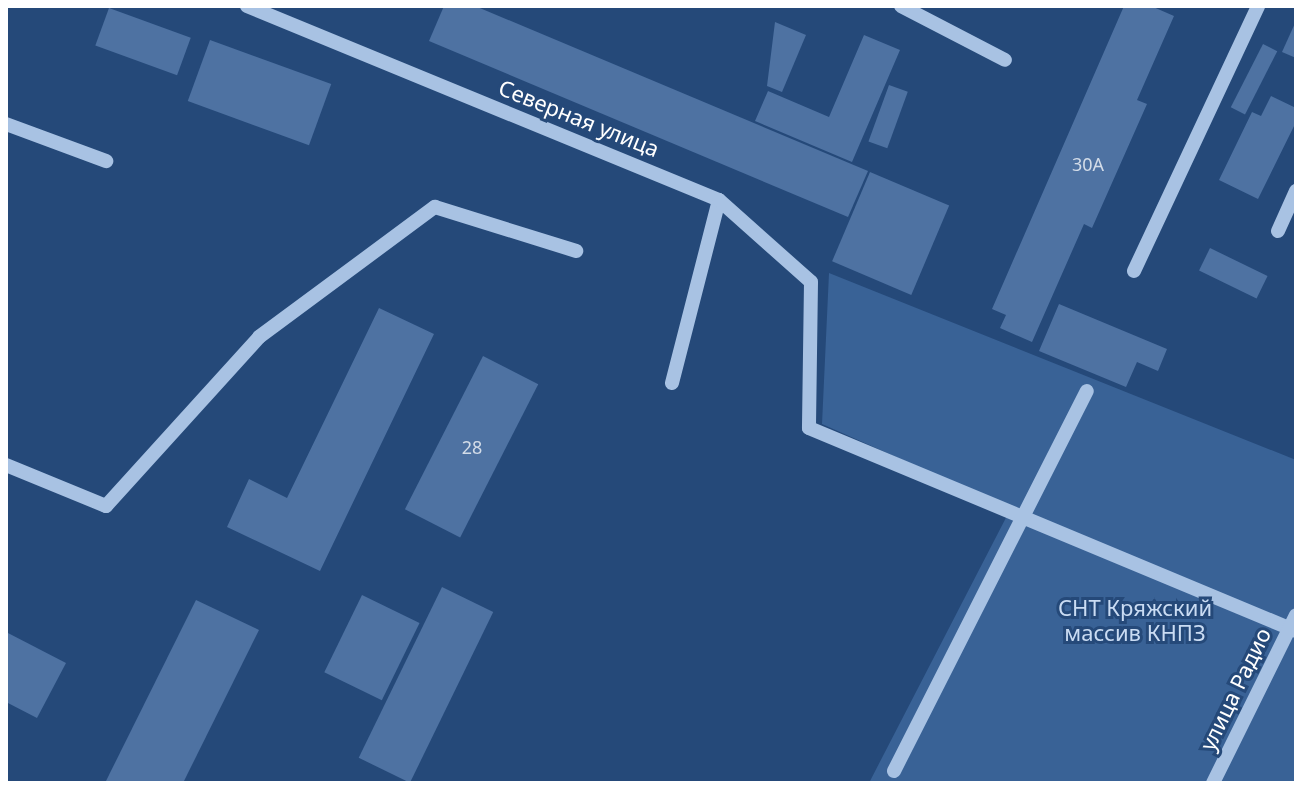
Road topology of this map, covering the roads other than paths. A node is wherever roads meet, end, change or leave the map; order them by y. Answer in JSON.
{"nodes":[{"id":1,"x":247,"y":6,"type":"edge"},
{"id":2,"x":901,"y":6,"type":"edge"},
{"id":3,"x":1258,"y":6,"type":"edge"},
{"id":4,"x":1005,"y":60,"type":"dead end"},
{"id":5,"x":6,"y":124,"type":"edge"},
{"id":6,"x":106,"y":161,"type":"dead end"},
{"id":7,"x":1296,"y":191,"type":"edge"},
{"id":8,"x":719,"y":200,"type":"junction"},
{"id":9,"x":1278,"y":231,"type":"dead end"},
{"id":10,"x":576,"y":251,"type":"dead end"},
{"id":11,"x":1134,"y":271,"type":"dead end"},
{"id":12,"x":672,"y":383,"type":"dead end"},
{"id":13,"x":1087,"y":391,"type":"dead end"},
{"id":14,"x":6,"y":465,"type":"edge"},
{"id":15,"x":1020,"y":520,"type":"junction"},
{"id":16,"x":1294,"y":625,"type":"edge"},
{"id":17,"x":894,"y":771,"type":"dead end"},
{"id":18,"x":1213,"y":783,"type":"edge"}],
"edges":[{"from":1,"to":8,"type":"street","name":"Северная улица"},
{"from":2,"to":4,"type":"street"},
{"from":3,"to":11,"type":"street"},
{"from":5,"to":6,"type":"street"},
{"from":7,"to":9,"type":"street"},
{"from":8,"to":12,"type":"street"},
{"from":8,"to":15,"type":"street","name":"Северная улица"},
{"from":10,"to":14,"type":"street"},
{"from":13,"to":15,"type":"street"},
{"from":15,"to":16,"type":"street"},
{"from":15,"to":17,"type":"street"},
{"from":16,"to":18,"type":"street","name":"улица Радио"}]}
